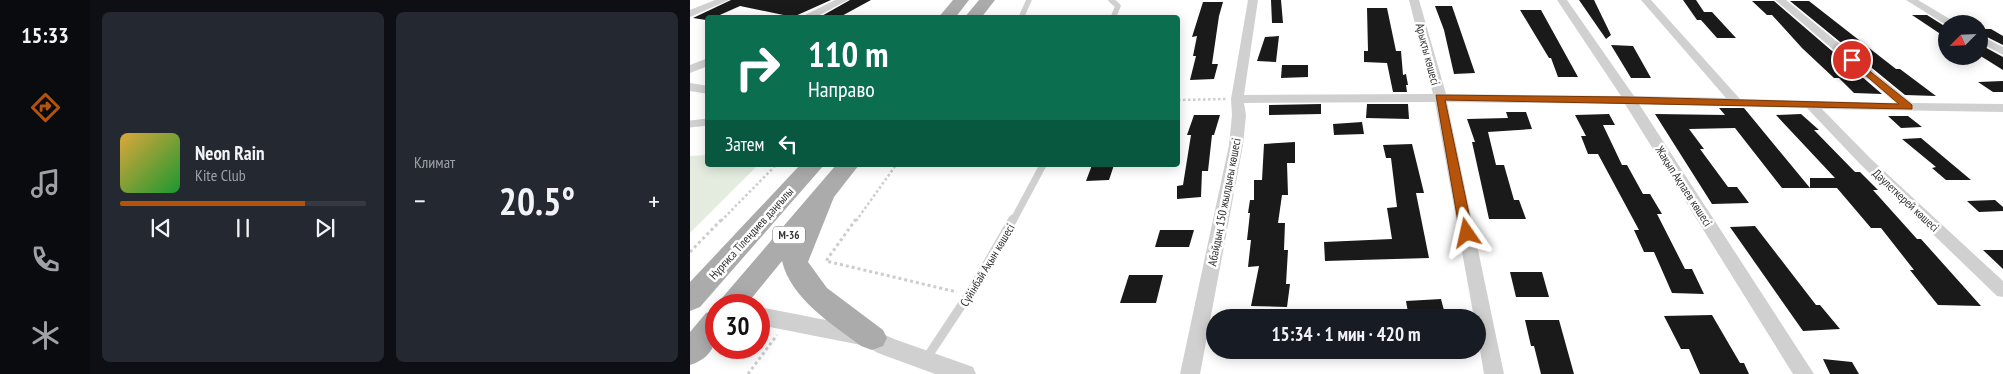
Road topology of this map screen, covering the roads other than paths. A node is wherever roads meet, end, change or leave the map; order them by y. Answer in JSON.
{"nodes":[{"id":1,"x":724,"y":0,"type":"edge"},
{"id":2,"x":843,"y":0,"type":"edge"},
{"id":3,"x":961,"y":0,"type":"edge"},
{"id":4,"x":987,"y":0,"type":"edge"},
{"id":5,"x":1029,"y":0,"type":"edge"},
{"id":6,"x":1112,"y":0,"type":"edge"},
{"id":7,"x":1253,"y":0,"type":"edge"},
{"id":8,"x":1414,"y":0,"type":"edge"},
{"id":9,"x":1562,"y":0,"type":"edge"},
{"id":10,"x":1646,"y":0,"type":"edge"},
{"id":11,"x":1780,"y":0,"type":"edge"},
{"id":12,"x":1911,"y":0,"type":"edge"},
{"id":13,"x":690,"y":14,"type":"edge"},
{"id":14,"x":810,"y":15,"type":"edge"},
{"id":15,"x":948,"y":15,"type":"edge"},
{"id":16,"x":974,"y":15,"type":"edge"},
{"id":17,"x":1022,"y":15,"type":"edge"},
{"id":18,"x":1114,"y":15,"type":"edge"},
{"id":19,"x":1938,"y":15,"type":"edge"},
{"id":20,"x":1988,"y":43,"type":"edge"},
{"id":21,"x":2003,"y":52,"type":"edge"},
{"id":22,"x":705,"y":62,"type":"edge"},
{"id":23,"x":690,"y":69,"type":"edge"},
{"id":24,"x":690,"y":87,"type":"edge"},
{"id":25,"x":705,"y":90,"type":"edge"},
{"id":26,"x":1440,"y":97,"type":"junction"},
{"id":27,"x":1237,"y":99,"type":"junction"},
{"id":28,"x":1628,"y":100,"type":"junction"},
{"id":29,"x":1738,"y":104,"type":"junction"},
{"id":30,"x":1812,"y":106,"type":"junction"},
{"id":31,"x":1909,"y":107,"type":"junction"},
{"id":32,"x":2003,"y":108,"type":"edge"},
{"id":33,"x":705,"y":122,"type":"edge"},
{"id":34,"x":690,"y":124,"type":"edge"},
{"id":35,"x":810,"y":167,"type":"edge"},
{"id":36,"x":846,"y":167,"type":"edge"},
{"id":37,"x":1042,"y":167,"type":"edge"},
{"id":38,"x":823,"y":194,"type":"junction"},
{"id":39,"x":2003,"y":291,"type":"edge"},
{"id":40,"x":739,"y":294,"type":"edge"},
{"id":41,"x":690,"y":300,"type":"edge"},
{"id":42,"x":770,"y":318,"type":"edge"},
{"id":43,"x":705,"y":335,"type":"edge"},
{"id":44,"x":872,"y":338,"type":"junction"},
{"id":45,"x":690,"y":353,"type":"edge"},
{"id":46,"x":924,"y":360,"type":"junction"},
{"id":47,"x":964,"y":374,"type":"edge"},
{"id":48,"x":1190,"y":374,"type":"edge"},
{"id":49,"x":1494,"y":374,"type":"edge"},
{"id":50,"x":1804,"y":374,"type":"edge"}],
"edges":[{"from":1,"to":13,"type":"street"},
{"from":2,"to":14,"type":"street"},
{"from":3,"to":15,"type":"main road"},
{"from":4,"to":16,"type":"main road"},
{"from":5,"to":17,"type":"lane"},
{"from":6,"to":18,"type":"lane"},
{"from":7,"to":27,"type":"street","name":"Абайдың 150 жылдығы көшесі"},
{"from":8,"to":26,"type":"street","name":"Арықты көшесі"},
{"from":9,"to":28,"type":"street","name":"Жақып Ақпаев көшесі"},
{"from":10,"to":29,"type":"street"},
{"from":11,"to":31,"type":"street"},
{"from":12,"to":19,"type":"street"},
{"from":20,"to":21,"type":"street"},
{"from":22,"to":23,"type":"street"},
{"from":24,"to":25,"type":"street"},
{"from":26,"to":27,"type":"street"},
{"from":26,"to":28,"type":"street"},
{"from":26,"to":49,"type":"street","name":"Арықты көшесі"},
{"from":27,"to":48,"type":"street","name":"Абайдың 150 жылдығы көшесі"},
{"from":28,"to":29,"type":"street"},
{"from":28,"to":50,"type":"street","name":"Жақып Ақпаев көшесі"},
{"from":29,"to":30,"type":"street"},
{"from":30,"to":31,"type":"street"},
{"from":30,"to":39,"type":"street","name":"Дәулеткерей көшесі"},
{"from":31,"to":32,"type":"street"},
{"from":33,"to":34,"type":"lane"},
{"from":35,"to":41,"type":"main road","name":"Нұрғиса Тілендиев даңғылы","number":"M-36"},
{"from":36,"to":38,"type":"main road","number":"M-36"},
{"from":37,"to":46,"type":"lane","name":"Сүйінбай Ақын көшесі"},
{"from":38,"to":40,"type":"main road","number":"M-36"},
{"from":38,"to":44,"type":"main road"},
{"from":42,"to":44,"type":"street"},
{"from":43,"to":45,"type":"main road"},
{"from":44,"to":46,"type":"street"},
{"from":46,"to":47,"type":"street"}]}
